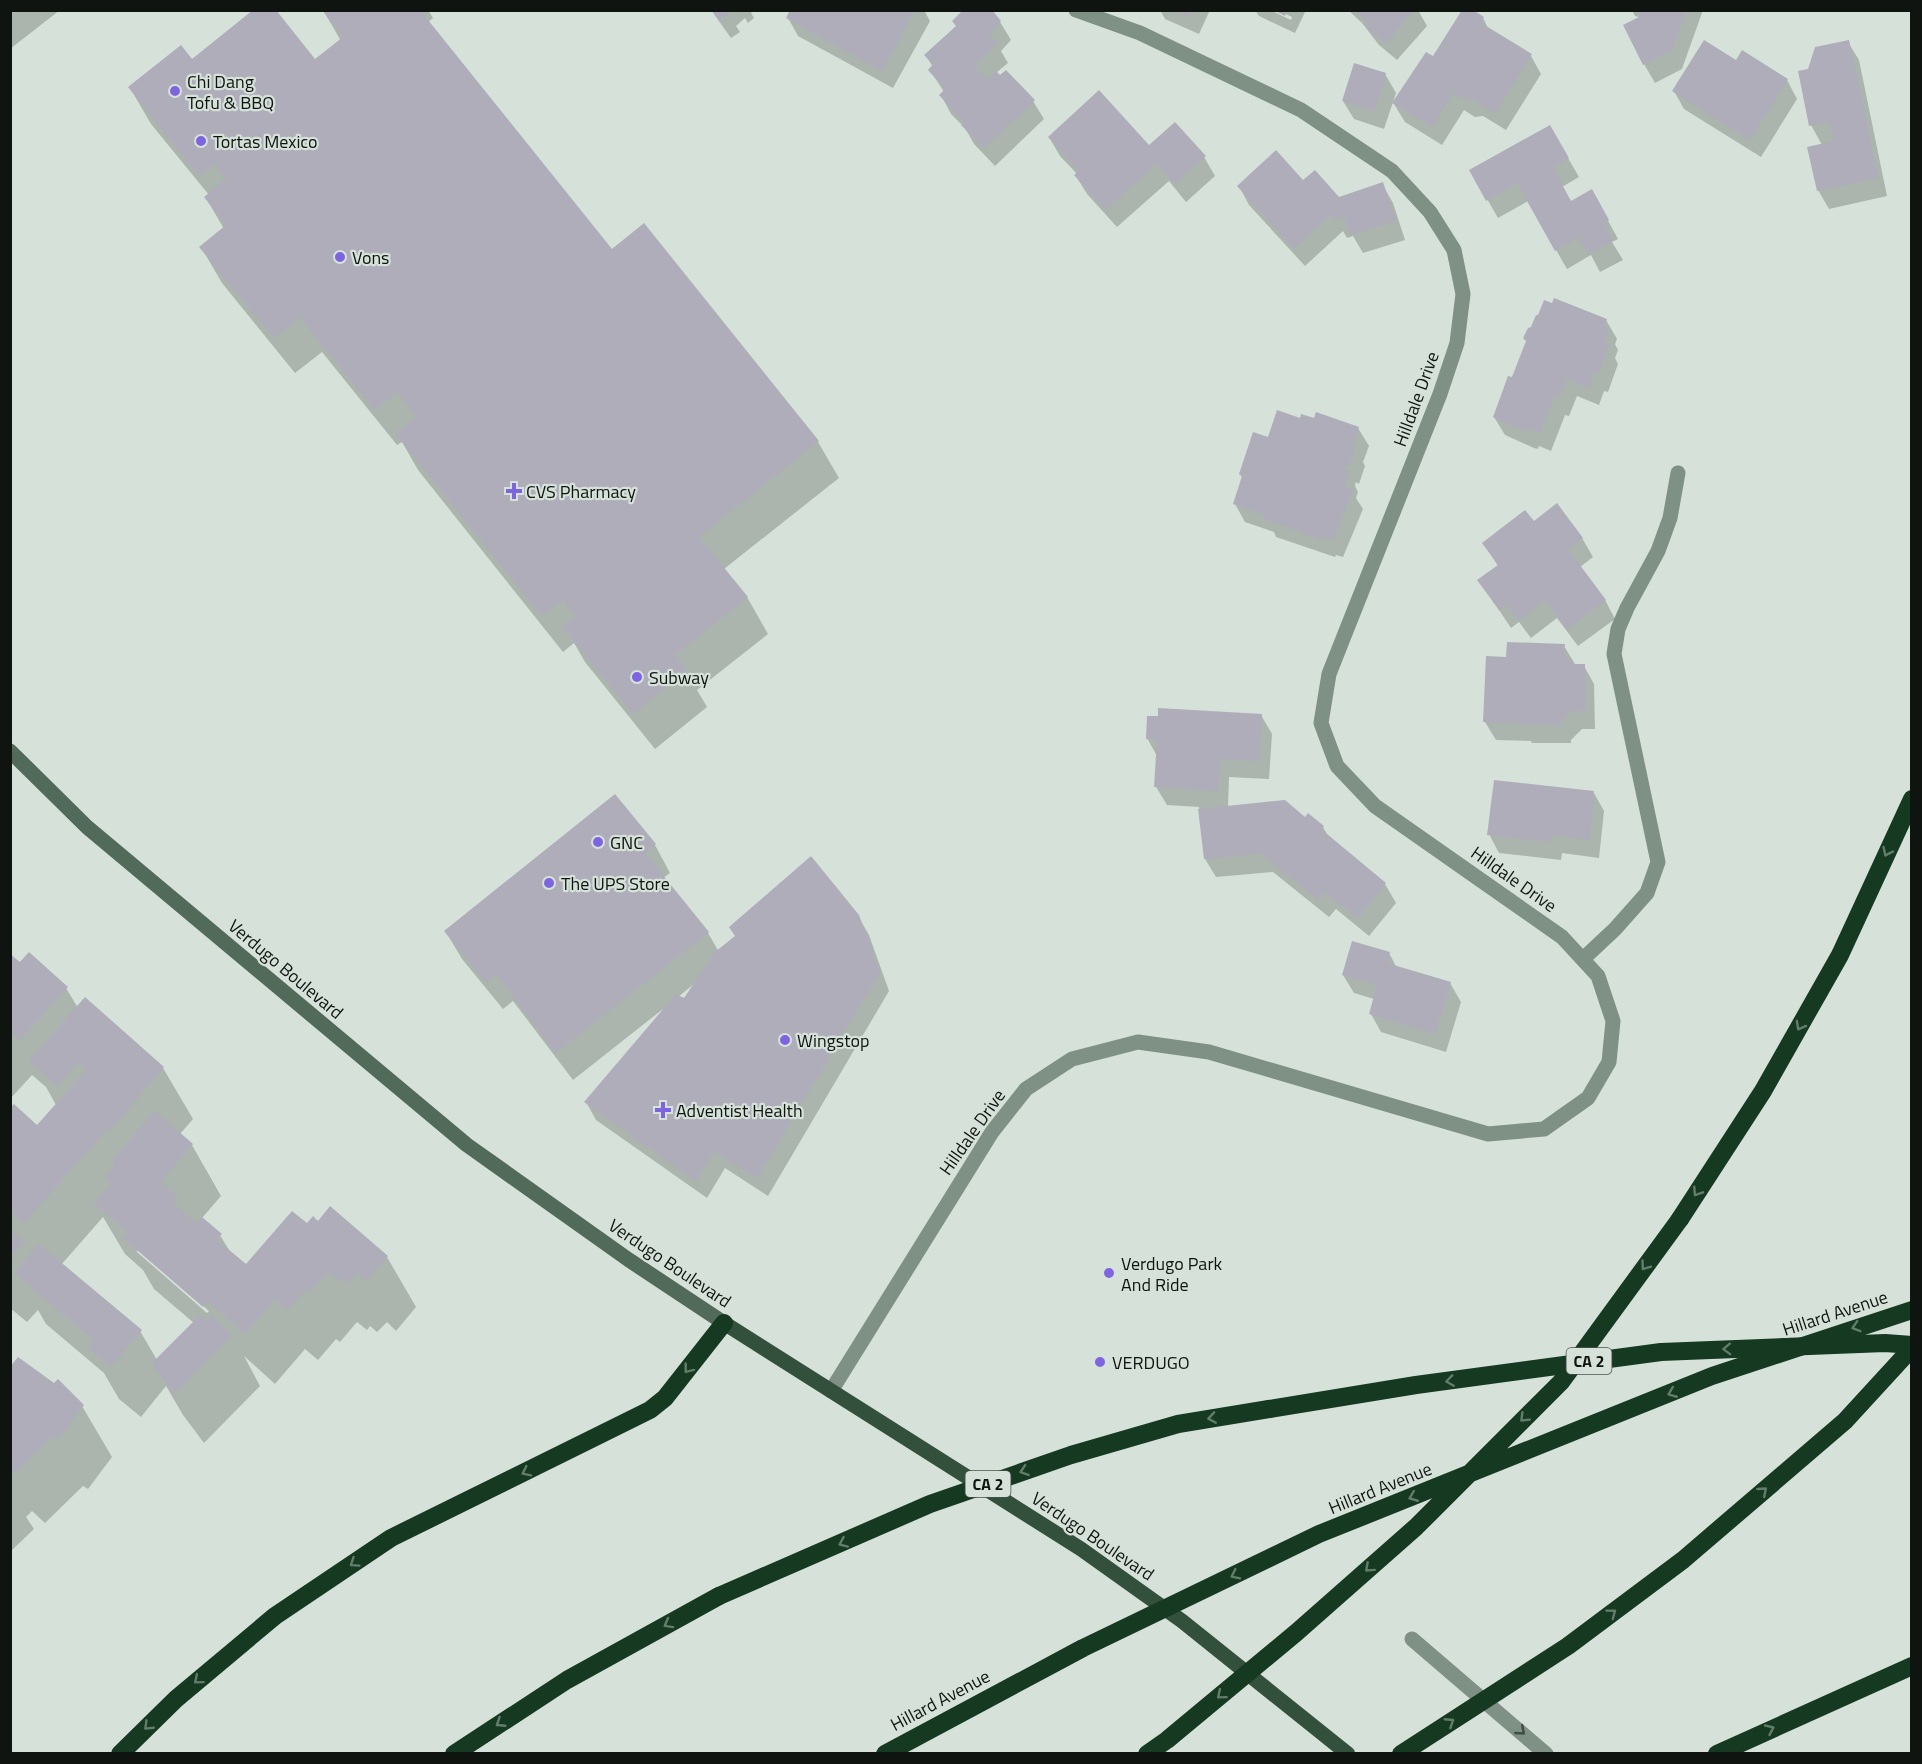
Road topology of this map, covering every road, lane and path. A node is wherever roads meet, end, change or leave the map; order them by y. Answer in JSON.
{"nodes":[{"id":1,"x":1076,"y":10,"type":"edge"},
{"id":2,"x":1677,"y":473,"type":"dead end"},
{"id":3,"x":10,"y":751,"type":"edge"},
{"id":4,"x":1911,"y":799,"type":"edge"},
{"id":5,"x":1583,"y":959,"type":"junction"},
{"id":6,"x":1911,"y":1310,"type":"edge"},
{"id":7,"x":724,"y":1323,"type":"junction"},
{"id":8,"x":1911,"y":1347,"type":"edge"},
{"id":9,"x":831,"y":1391,"type":"junction"},
{"id":10,"x":1412,"y":1639,"type":"dead end"},
{"id":11,"x":1911,"y":1666,"type":"edge"},
{"id":12,"x":120,"y":1754,"type":"edge"},
{"id":13,"x":454,"y":1754,"type":"edge"},
{"id":14,"x":885,"y":1754,"type":"edge"},
{"id":15,"x":1147,"y":1754,"type":"edge"},
{"id":16,"x":1348,"y":1754,"type":"edge"},
{"id":17,"x":1401,"y":1754,"type":"edge"},
{"id":18,"x":1546,"y":1754,"type":"edge"},
{"id":19,"x":1717,"y":1754,"type":"edge"}],
"edges":[{"from":1,"to":5,"type":"street","name":"Hilldale Drive"},
{"from":2,"to":5,"type":"street"},
{"from":3,"to":7,"type":"main road","name":"Verdugo Boulevard"},
{"from":4,"to":15,"type":"highway","one_way":true,"bridge":true},
{"from":5,"to":9,"type":"street","name":"Hilldale Drive"},
{"from":6,"to":14,"type":"highway","name":"Hillard Avenue","one_way":true,"bridge":true},
{"from":7,"to":9,"type":"main road","name":"Verdugo Boulevard"},
{"from":7,"to":12,"type":"highway","one_way":true},
{"from":8,"to":13,"type":"highway","number":"CA 2","one_way":true,"bridge":true},
{"from":17,"to":8,"type":"highway","one_way":true,"bridge":true},
{"from":9,"to":16,"type":"main road","name":"Verdugo Boulevard"},
{"from":10,"to":18,"type":"street","one_way":true},
{"from":19,"to":11,"type":"highway","one_way":true}]}
